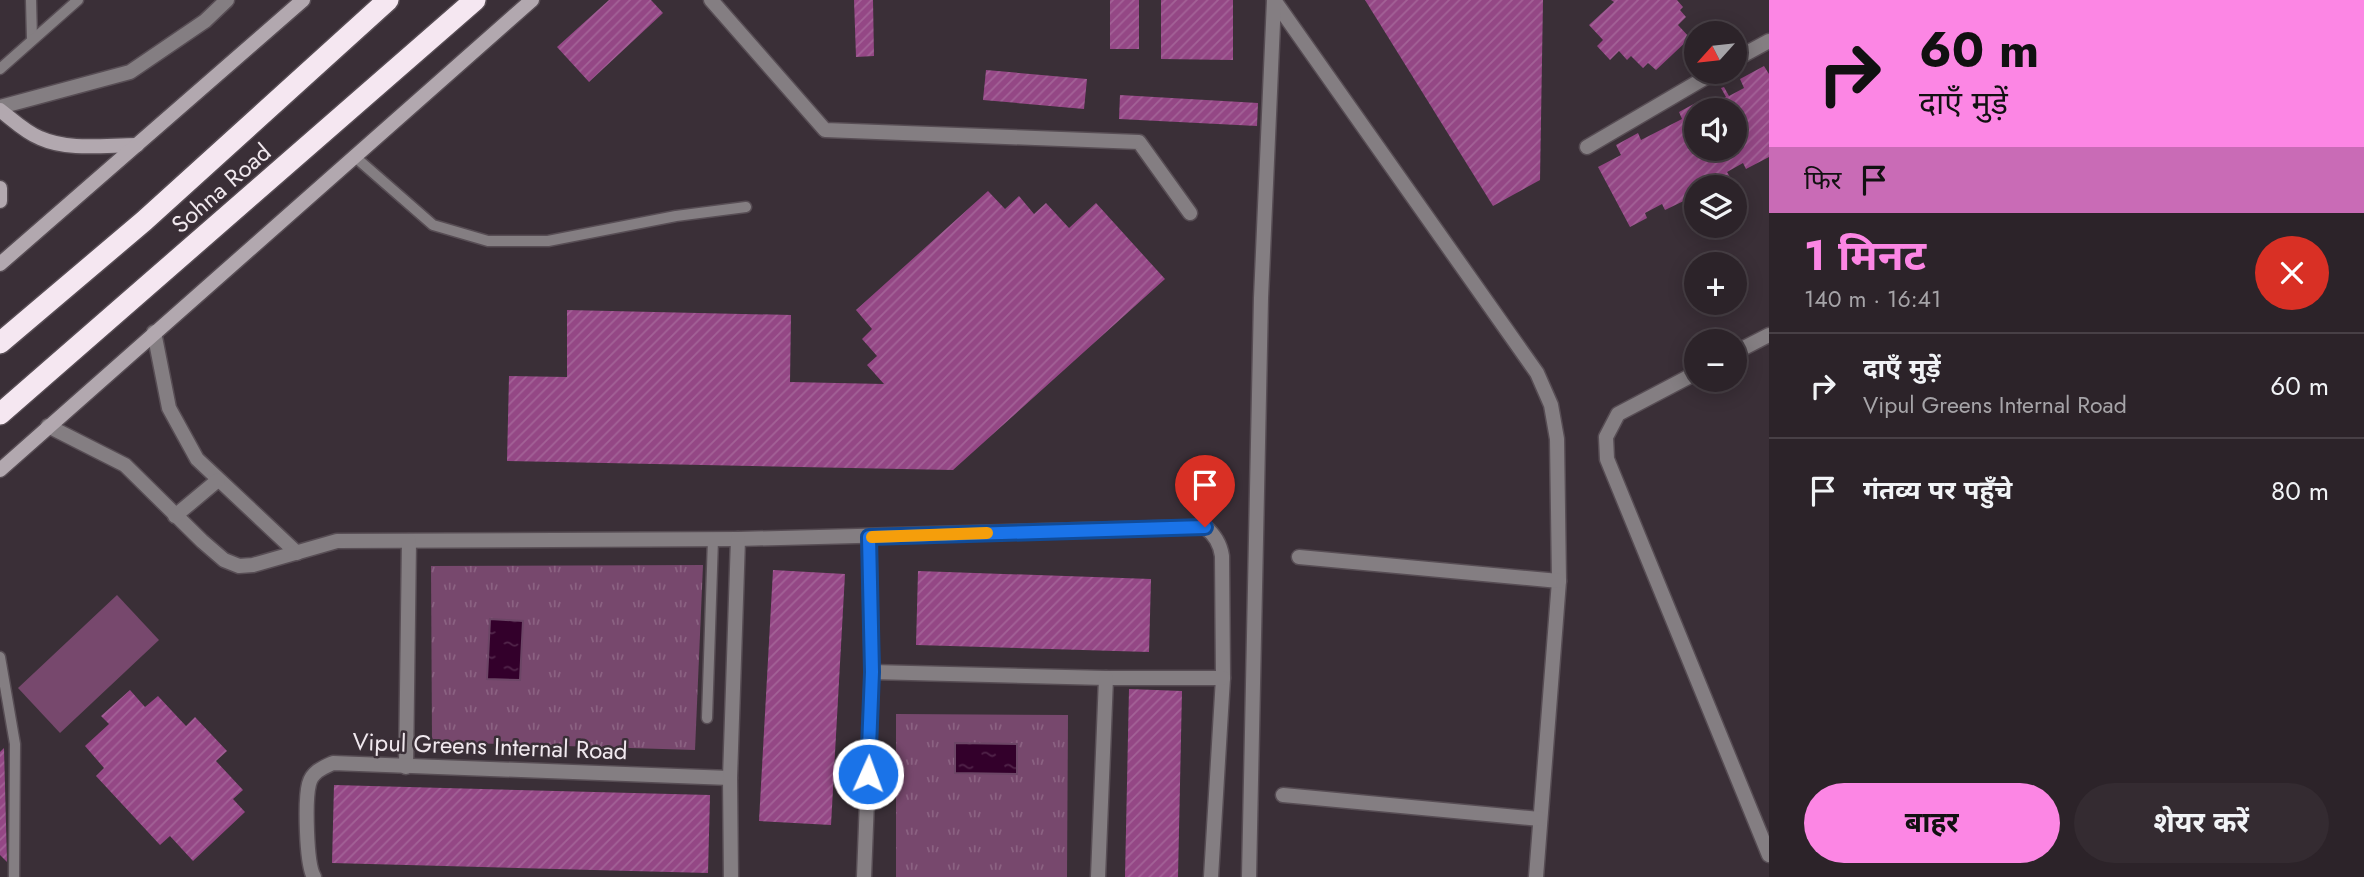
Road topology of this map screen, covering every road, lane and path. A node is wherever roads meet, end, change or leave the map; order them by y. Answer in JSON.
{"nodes":[{"id":1,"x":31,"y":0,"type":"edge"},
{"id":2,"x":78,"y":0,"type":"edge"},
{"id":3,"x":227,"y":0,"type":"edge"},
{"id":4,"x":303,"y":0,"type":"edge"},
{"id":5,"x":388,"y":0,"type":"edge"},
{"id":6,"x":475,"y":0,"type":"edge"},
{"id":7,"x":532,"y":0,"type":"edge"},
{"id":8,"x":711,"y":0,"type":"edge"},
{"id":9,"x":1274,"y":0,"type":"edge"},
{"id":10,"x":32,"y":39,"type":"junction"},
{"id":11,"x":1769,"y":40,"type":"edge"},
{"id":12,"x":1747,"y":53,"type":"edge"},
{"id":13,"x":0,"y":69,"type":"edge"},
{"id":14,"x":1694,"y":84,"type":"edge"},
{"id":15,"x":0,"y":108,"type":"edge"},
{"id":16,"x":137,"y":145,"type":"junction"},
{"id":17,"x":1587,"y":148,"type":"dead end"},
{"id":18,"x":354,"y":156,"type":"junction"},
{"id":19,"x":0,"y":188,"type":"edge"},
{"id":20,"x":0,"y":201,"type":"edge"},
{"id":21,"x":746,"y":207,"type":"dead end"},
{"id":22,"x":1190,"y":213,"type":"dead end"},
{"id":23,"x":0,"y":264,"type":"edge"},
{"id":24,"x":154,"y":332,"type":"junction"},
{"id":25,"x":1769,"y":335,"type":"edge"},
{"id":26,"x":0,"y":344,"type":"edge"},
{"id":27,"x":1747,"y":346,"type":"edge"},
{"id":28,"x":1684,"y":379,"type":"edge"},
{"id":29,"x":0,"y":414,"type":"edge"},
{"id":30,"x":48,"y":426,"type":"junction"},
{"id":31,"x":0,"y":470,"type":"edge"},
{"id":32,"x":218,"y":480,"type":"junction"},
{"id":33,"x":175,"y":516,"type":"junction"},
{"id":34,"x":869,"y":537,"type":"junction"},
{"id":35,"x":713,"y":539,"type":"junction"},
{"id":36,"x":737,"y":539,"type":"junction"},
{"id":37,"x":409,"y":541,"type":"junction"},
{"id":38,"x":297,"y":552,"type":"junction"},
{"id":39,"x":1299,"y":557,"type":"dead end"},
{"id":40,"x":1559,"y":581,"type":"junction"},
{"id":41,"x":0,"y":657,"type":"edge"},
{"id":42,"x":872,"y":672,"type":"junction"},
{"id":43,"x":1106,"y":678,"type":"junction"},
{"id":44,"x":1223,"y":678,"type":"junction"},
{"id":45,"x":707,"y":718,"type":"dead end"},
{"id":46,"x":406,"y":767,"type":"junction"},
{"id":47,"x":730,"y":778,"type":"junction"},
{"id":48,"x":1283,"y":795,"type":"dead end"},
{"id":49,"x":1540,"y":819,"type":"junction"},
{"id":50,"x":1765,"y":837,"type":"edge"},
{"id":51,"x":1769,"y":855,"type":"edge"},
{"id":52,"x":14,"y":877,"type":"edge"},
{"id":53,"x":314,"y":877,"type":"edge"},
{"id":54,"x":731,"y":877,"type":"edge"},
{"id":55,"x":864,"y":877,"type":"edge"},
{"id":56,"x":1098,"y":877,"type":"edge"},
{"id":57,"x":1211,"y":877,"type":"edge"},
{"id":58,"x":1249,"y":877,"type":"edge"},
{"id":59,"x":1536,"y":877,"type":"edge"}],
"edges":[{"from":1,"to":10,"type":"lane"},
{"from":2,"to":10,"type":"lane"},
{"from":3,"to":15,"type":"street"},
{"from":4,"to":16,"type":"main road"},
{"from":5,"to":26,"type":"highway","name":"Sohna Road"},
{"from":6,"to":29,"type":"highway","name":"Sohna Road"},
{"from":7,"to":18,"type":"main road"},
{"from":8,"to":22,"type":"street"},
{"from":9,"to":40,"type":"street"},
{"from":9,"to":58,"type":"street"},
{"from":10,"to":13,"type":"lane"},
{"from":11,"to":12,"type":"street"},
{"from":14,"to":17,"type":"street"},
{"from":15,"to":16,"type":"main road"},
{"from":16,"to":23,"type":"main road"},
{"from":18,"to":21,"type":"lane"},
{"from":18,"to":24,"type":"main road"},
{"from":19,"to":20,"type":"main road"},
{"from":24,"to":30,"type":"main road"},
{"from":24,"to":32,"type":"street"},
{"from":25,"to":27,"type":"street"},
{"from":28,"to":50,"type":"street"},
{"from":30,"to":31,"type":"main road"},
{"from":30,"to":33,"type":"street"},
{"from":32,"to":33,"type":"street"},
{"from":32,"to":38,"type":"street"},
{"from":33,"to":38,"type":"street"},
{"from":34,"to":36,"type":"street"},
{"from":34,"to":42,"type":"street"},
{"from":34,"to":44,"type":"street"},
{"from":35,"to":36,"type":"street"},
{"from":35,"to":37,"type":"street"},
{"from":35,"to":45,"type":"lane"},
{"from":36,"to":47,"type":"street"},
{"from":37,"to":38,"type":"street"},
{"from":37,"to":46,"type":"street"},
{"from":39,"to":40,"type":"street"},
{"from":40,"to":49,"type":"street"},
{"from":41,"to":52,"type":"lane"},
{"from":42,"to":43,"type":"street"},
{"from":42,"to":55,"type":"street"},
{"from":43,"to":44,"type":"street"},
{"from":43,"to":56,"type":"street"},
{"from":44,"to":57,"type":"street"},
{"from":46,"to":47,"type":"street","name":"Vipul Greens Internal Road"},
{"from":46,"to":53,"type":"street","name":"Vipul Greens Internal Road"},
{"from":47,"to":54,"type":"street"},
{"from":48,"to":49,"type":"street"},
{"from":49,"to":59,"type":"street"},
{"from":50,"to":51,"type":"street"}]}
